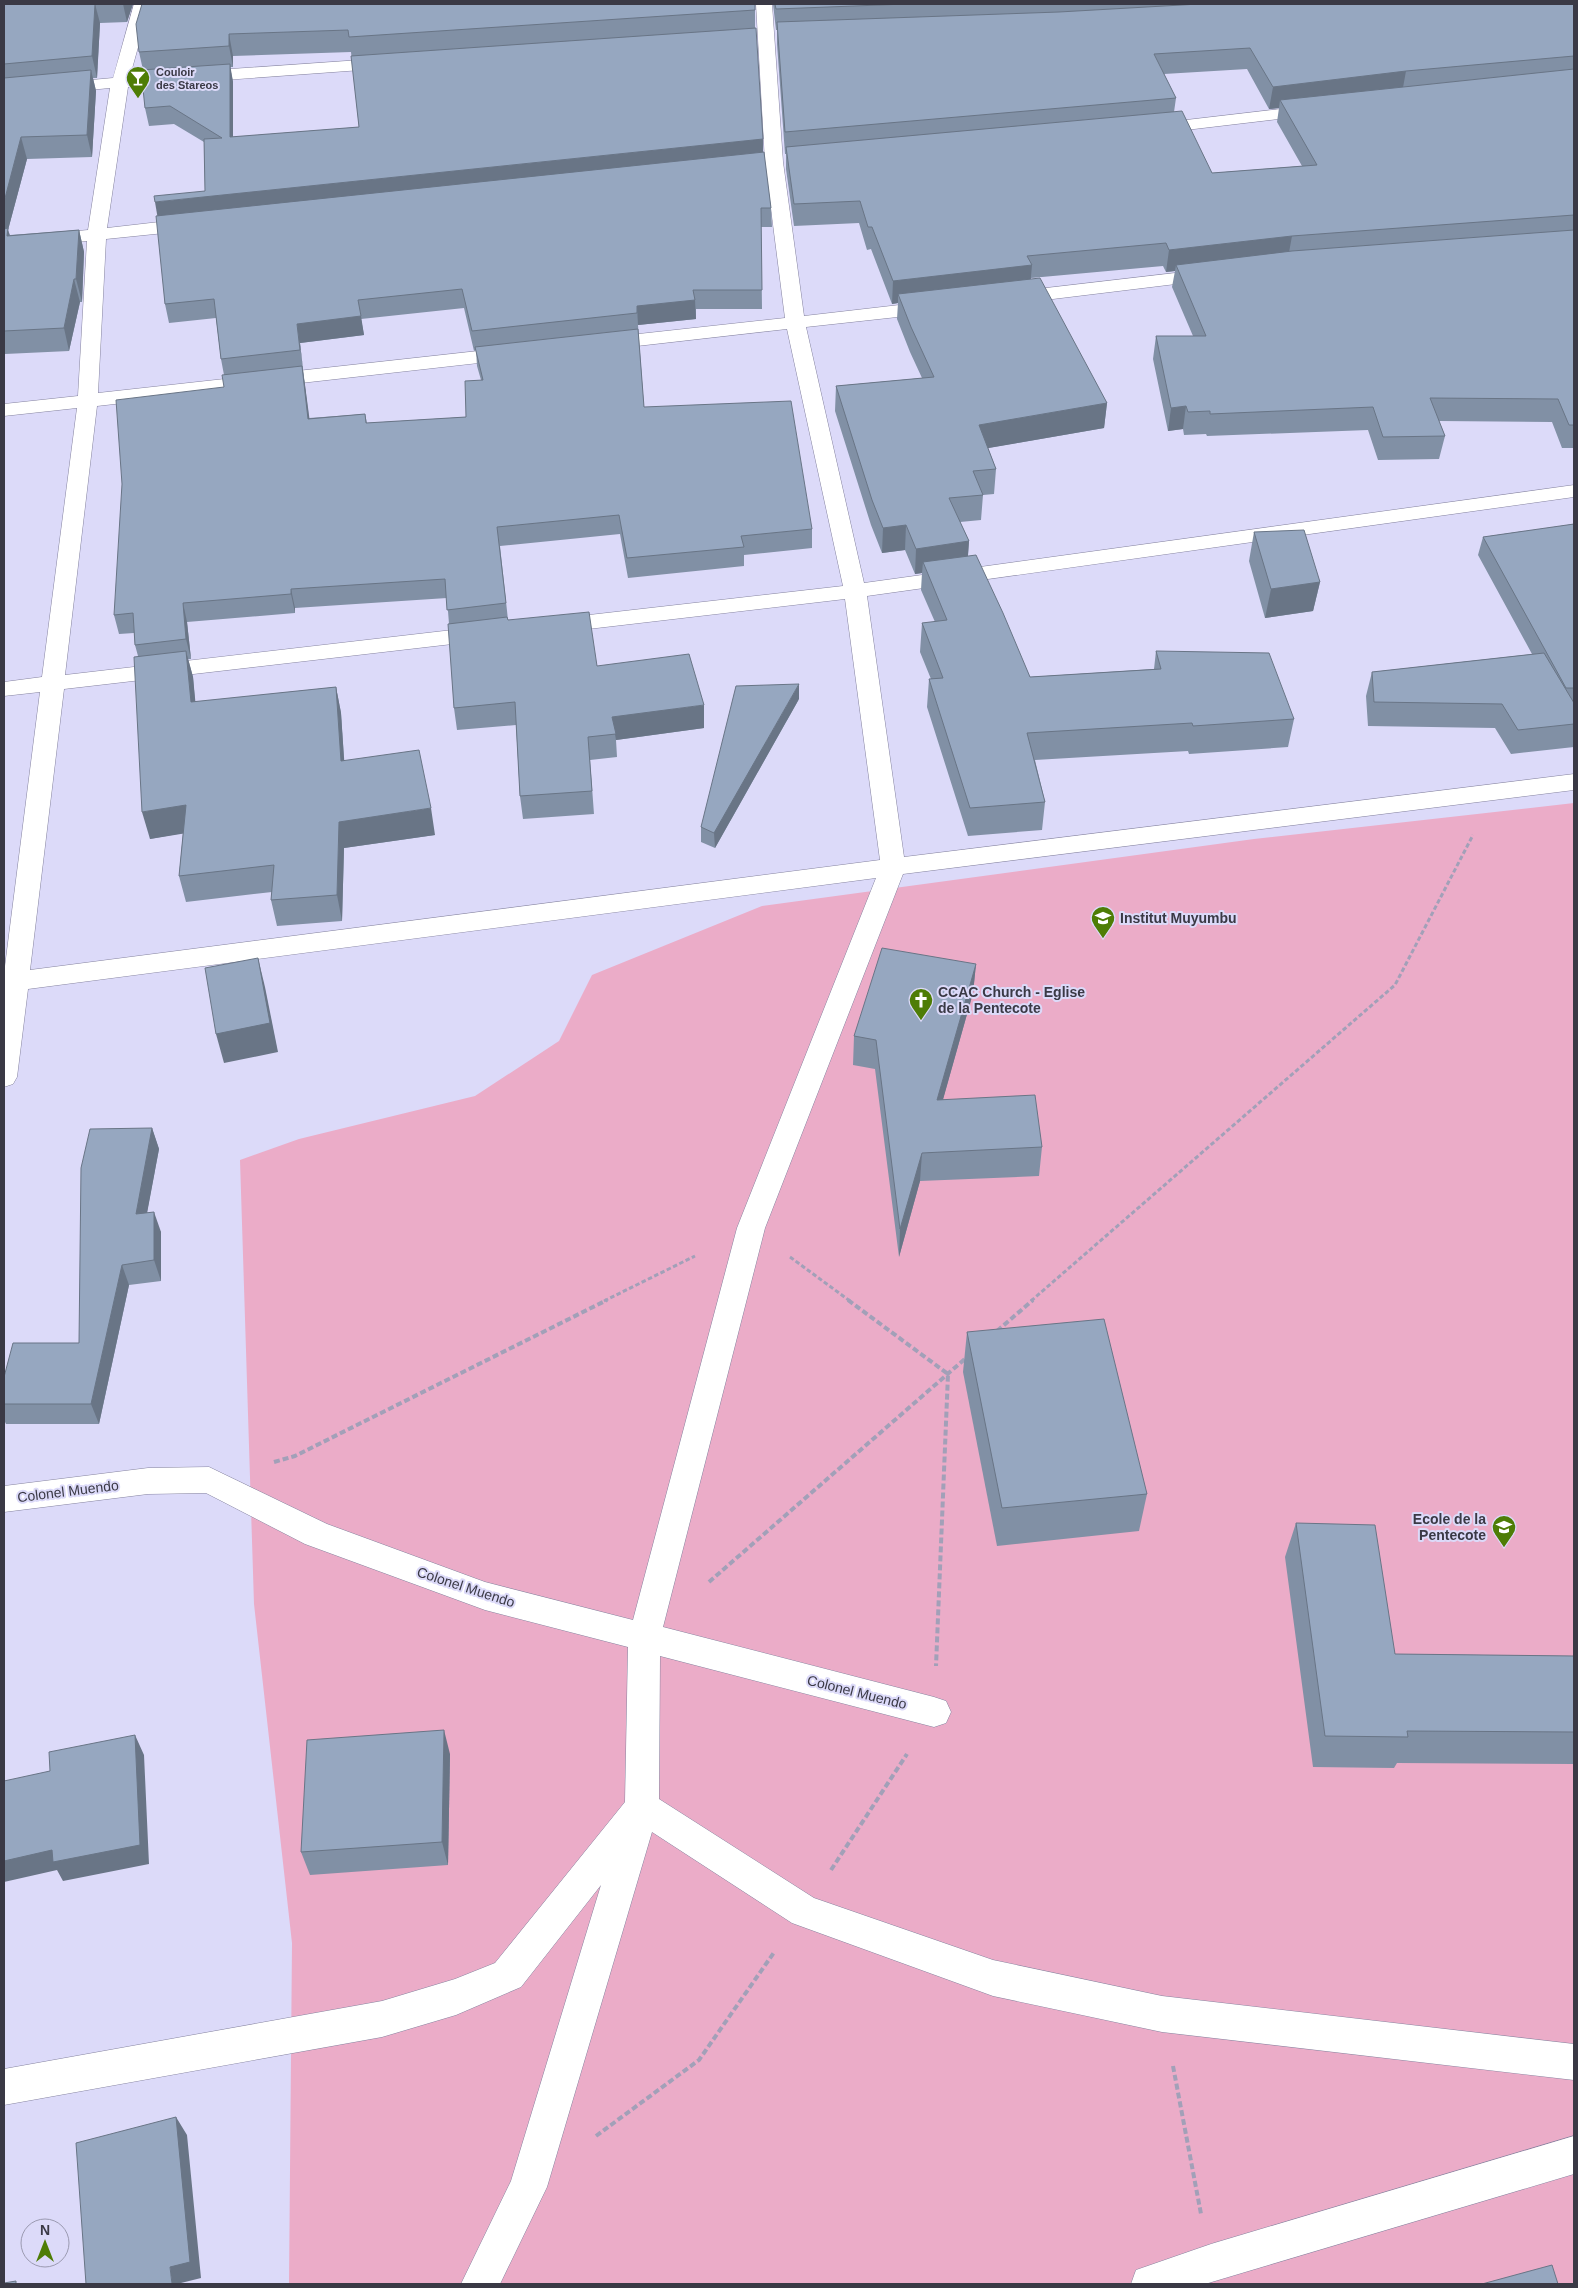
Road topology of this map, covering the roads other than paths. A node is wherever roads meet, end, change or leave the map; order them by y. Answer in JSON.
{"nodes":[{"id":1,"x":142,"y":4,"type":"edge"},
{"id":2,"x":764,"y":4,"type":"edge"},
{"id":3,"x":409,"y":62,"type":"edge"},
{"id":4,"x":120,"y":82,"type":"junction"},
{"id":5,"x":4,"y":93,"type":"edge"},
{"id":6,"x":1334,"y":108,"type":"edge"},
{"id":7,"x":1133,"y":130,"type":"edge"},
{"id":8,"x":216,"y":221,"type":"edge"},
{"id":9,"x":97,"y":234,"type":"junction"},
{"id":10,"x":4,"y":244,"type":"edge"},
{"id":11,"x":1229,"y":273,"type":"edge"},
{"id":12,"x":992,"y":300,"type":"edge"},
{"id":13,"x":953,"y":305,"type":"edge"},
{"id":14,"x":795,"y":323,"type":"junction"},
{"id":15,"x":579,"y":346,"type":"edge"},
{"id":16,"x":530,"y":352,"type":"edge"},
{"id":17,"x":88,"y":399,"type":"junction"},
{"id":18,"x":4,"y":410,"type":"edge"},
{"id":19,"x":1574,"y":491,"type":"edge"},
{"id":20,"x":855,"y":591,"type":"junction"},
{"id":21,"x":51,"y":684,"type":"junction"},
{"id":22,"x":4,"y":689,"type":"edge"},
{"id":23,"x":1574,"y":782,"type":"edge"},
{"id":24,"x":893,"y":867,"type":"junction"},
{"id":25,"x":10,"y":982,"type":"edge"},
{"id":26,"x":4,"y":1077,"type":"edge"},
{"id":27,"x":4,"y":1499,"type":"edge"},
{"id":28,"x":644,"y":1638,"type":"junction"},
{"id":29,"x":934,"y":1712,"type":"dead end"},
{"id":30,"x":642,"y":1807,"type":"junction"},
{"id":31,"x":1574,"y":2062,"type":"edge"},
{"id":32,"x":4,"y":2086,"type":"edge"},
{"id":33,"x":1574,"y":2155,"type":"edge"},
{"id":34,"x":480,"y":2284,"type":"edge"},
{"id":35,"x":1150,"y":2284,"type":"edge"}],
"edges":[{"from":1,"to":4,"type":"street"},
{"from":2,"to":14,"type":"street"},
{"from":3,"to":4,"type":"street"},
{"from":4,"to":5,"type":"street"},
{"from":4,"to":9,"type":"street"},
{"from":6,"to":7,"type":"street"},
{"from":8,"to":9,"type":"street"},
{"from":9,"to":10,"type":"street"},
{"from":9,"to":17,"type":"street"},
{"from":11,"to":12,"type":"street"},
{"from":13,"to":14,"type":"street"},
{"from":14,"to":15,"type":"street"},
{"from":14,"to":20,"type":"street"},
{"from":16,"to":17,"type":"street"},
{"from":17,"to":18,"type":"street"},
{"from":17,"to":21,"type":"street"},
{"from":19,"to":20,"type":"street"},
{"from":20,"to":21,"type":"street"},
{"from":20,"to":24,"type":"street"},
{"from":21,"to":22,"type":"street"},
{"from":21,"to":25,"type":"street"},
{"from":23,"to":24,"type":"street"},
{"from":24,"to":25,"type":"street"},
{"from":24,"to":28,"type":"street"},
{"from":25,"to":26,"type":"street"},
{"from":27,"to":28,"type":"street","name":"Colonel Muendo"},
{"from":28,"to":29,"type":"street","name":"Colonel Muendo"},
{"from":28,"to":30,"type":"street"},
{"from":30,"to":31,"type":"street"},
{"from":30,"to":32,"type":"street"},
{"from":30,"to":34,"type":"street"},
{"from":33,"to":35,"type":"street"}]}
